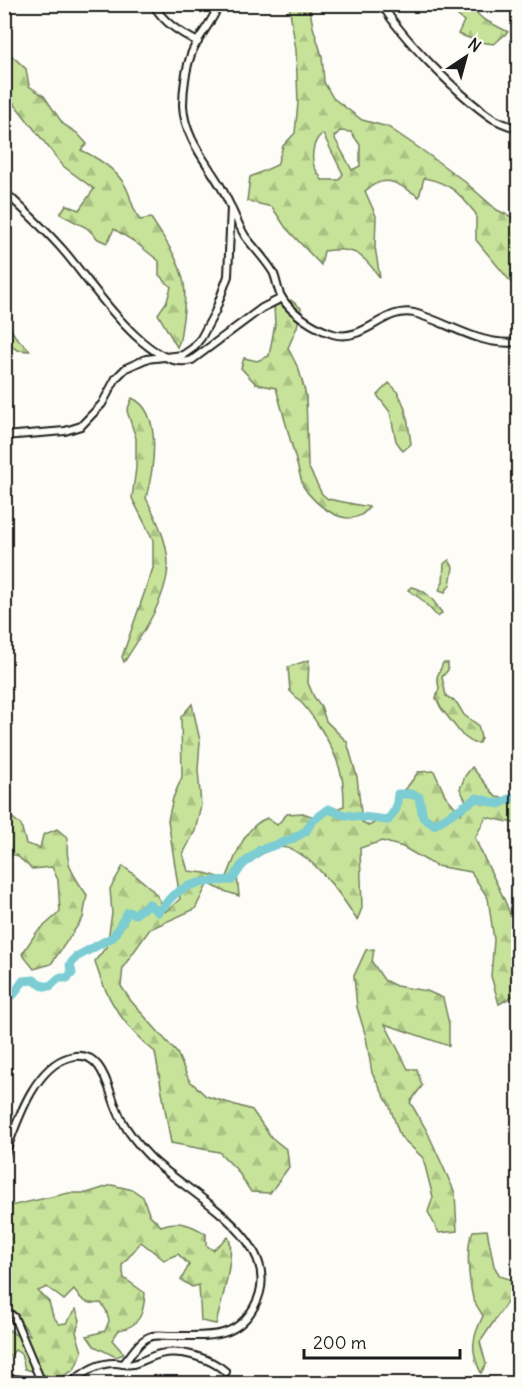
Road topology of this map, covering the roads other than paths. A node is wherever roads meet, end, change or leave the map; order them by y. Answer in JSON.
{"nodes":[{"id":1,"x":153,"y":4,"type":"edge"},
{"id":2,"x":219,"y":4,"type":"edge"},
{"id":3,"x":382,"y":4,"type":"edge"},
{"id":4,"x":198,"y":42,"type":"junction"},
{"id":5,"x":519,"y":129,"type":"edge"},
{"id":6,"x":4,"y":191,"type":"edge"},
{"id":7,"x":231,"y":206,"type":"junction"},
{"id":8,"x":282,"y":298,"type":"junction"},
{"id":9,"x":519,"y":342,"type":"edge"},
{"id":10,"x":167,"y":356,"type":"junction"},
{"id":11,"x":4,"y":436,"type":"edge"},
{"id":12,"x":4,"y":1157,"type":"edge"},
{"id":13,"x":4,"y":1309,"type":"edge"},
{"id":14,"x":123,"y":1364,"type":"junction"},
{"id":15,"x":226,"y":1372,"type":"dead end"},
{"id":16,"x":4,"y":1378,"type":"edge"},
{"id":17,"x":44,"y":1383,"type":"edge"},
{"id":18,"x":69,"y":1383,"type":"edge"}],
"edges":[{"from":1,"to":4,"type":"street"},
{"from":2,"to":4,"type":"street"},
{"from":3,"to":5,"type":"street"},
{"from":4,"to":7,"type":"street"},
{"from":6,"to":10,"type":"street"},
{"from":7,"to":8,"type":"street"},
{"from":7,"to":10,"type":"street"},
{"from":8,"to":9,"type":"street"},
{"from":8,"to":10,"type":"street"},
{"from":10,"to":11,"type":"street"},
{"from":12,"to":14,"type":"street"},
{"from":13,"to":17,"type":"street"},
{"from":14,"to":15,"type":"street"},
{"from":14,"to":18,"type":"street"},
{"from":16,"to":17,"type":"street"}]}
